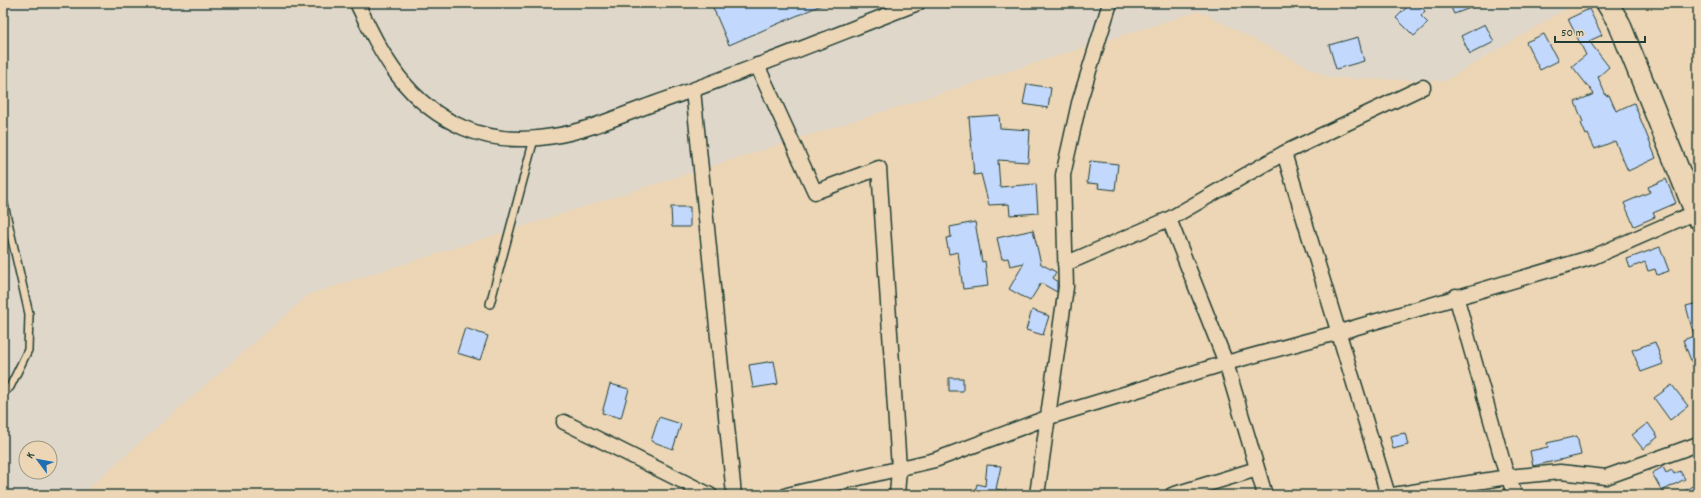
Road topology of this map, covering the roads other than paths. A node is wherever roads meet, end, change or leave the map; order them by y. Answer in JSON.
{"nodes":[{"id":1,"x":357,"y":3,"type":"edge"},
{"id":2,"x":918,"y":3,"type":"edge"},
{"id":3,"x":1110,"y":3,"type":"edge"},
{"id":4,"x":1607,"y":3,"type":"edge"},
{"id":5,"x":1618,"y":13,"type":"edge"},
{"id":6,"x":757,"y":65,"type":"junction"},
{"id":7,"x":1423,"y":87,"type":"dead end"},
{"id":8,"x":693,"y":90,"type":"junction"},
{"id":9,"x":534,"y":139,"type":"junction"},
{"id":10,"x":1284,"y":153,"type":"junction"},
{"id":11,"x":3,"y":200,"type":"edge"},
{"id":12,"x":1695,"y":204,"type":"edge"},
{"id":13,"x":1169,"y":219,"type":"junction"},
{"id":14,"x":1065,"y":264,"type":"junction"},
{"id":15,"x":1456,"y":296,"type":"junction"},
{"id":16,"x":490,"y":304,"type":"dead end"},
{"id":17,"x":1340,"y":332,"type":"junction"},
{"id":18,"x":1226,"y":363,"type":"junction"},
{"id":19,"x":3,"y":393,"type":"edge"},
{"id":20,"x":1049,"y":417,"type":"junction"},
{"id":21,"x":564,"y":422,"type":"dead end"},
{"id":22,"x":1698,"y":444,"type":"edge"},
{"id":23,"x":899,"y":468,"type":"junction"},
{"id":24,"x":1257,"y":469,"type":"junction"},
{"id":25,"x":1508,"y":477,"type":"junction"},
{"id":26,"x":710,"y":495,"type":"edge"},
{"id":27,"x":734,"y":495,"type":"edge"},
{"id":28,"x":787,"y":495,"type":"edge"},
{"id":29,"x":897,"y":495,"type":"edge"},
{"id":30,"x":1037,"y":495,"type":"edge"},
{"id":31,"x":1172,"y":495,"type":"edge"},
{"id":32,"x":1265,"y":495,"type":"edge"},
{"id":33,"x":1388,"y":495,"type":"edge"},
{"id":34,"x":1393,"y":495,"type":"edge"},
{"id":35,"x":1515,"y":495,"type":"edge"}],
"edges":[{"from":1,"to":9,"type":"street"},
{"from":2,"to":6,"type":"street"},
{"from":3,"to":14,"type":"street"},
{"from":4,"to":5,"type":"street"},
{"from":5,"to":12,"type":"street"},
{"from":6,"to":8,"type":"street"},
{"from":6,"to":23,"type":"street"},
{"from":7,"to":10,"type":"street"},
{"from":8,"to":9,"type":"street"},
{"from":8,"to":27,"type":"street"},
{"from":9,"to":16,"type":"lane"},
{"from":10,"to":13,"type":"street"},
{"from":10,"to":17,"type":"street"},
{"from":11,"to":19,"type":"lane"},
{"from":12,"to":15,"type":"street"},
{"from":13,"to":14,"type":"street"},
{"from":13,"to":18,"type":"street"},
{"from":14,"to":20,"type":"street"},
{"from":15,"to":17,"type":"street"},
{"from":15,"to":25,"type":"street"},
{"from":17,"to":18,"type":"street"},
{"from":17,"to":33,"type":"street"},
{"from":18,"to":20,"type":"street"},
{"from":18,"to":24,"type":"street"},
{"from":20,"to":23,"type":"street"},
{"from":20,"to":30,"type":"street"},
{"from":21,"to":26,"type":"street"},
{"from":22,"to":25,"type":"street"},
{"from":23,"to":28,"type":"street"},
{"from":23,"to":29,"type":"street"},
{"from":24,"to":31,"type":"street"},
{"from":24,"to":32,"type":"street"},
{"from":25,"to":34,"type":"street"},
{"from":25,"to":35,"type":"street"}]}
